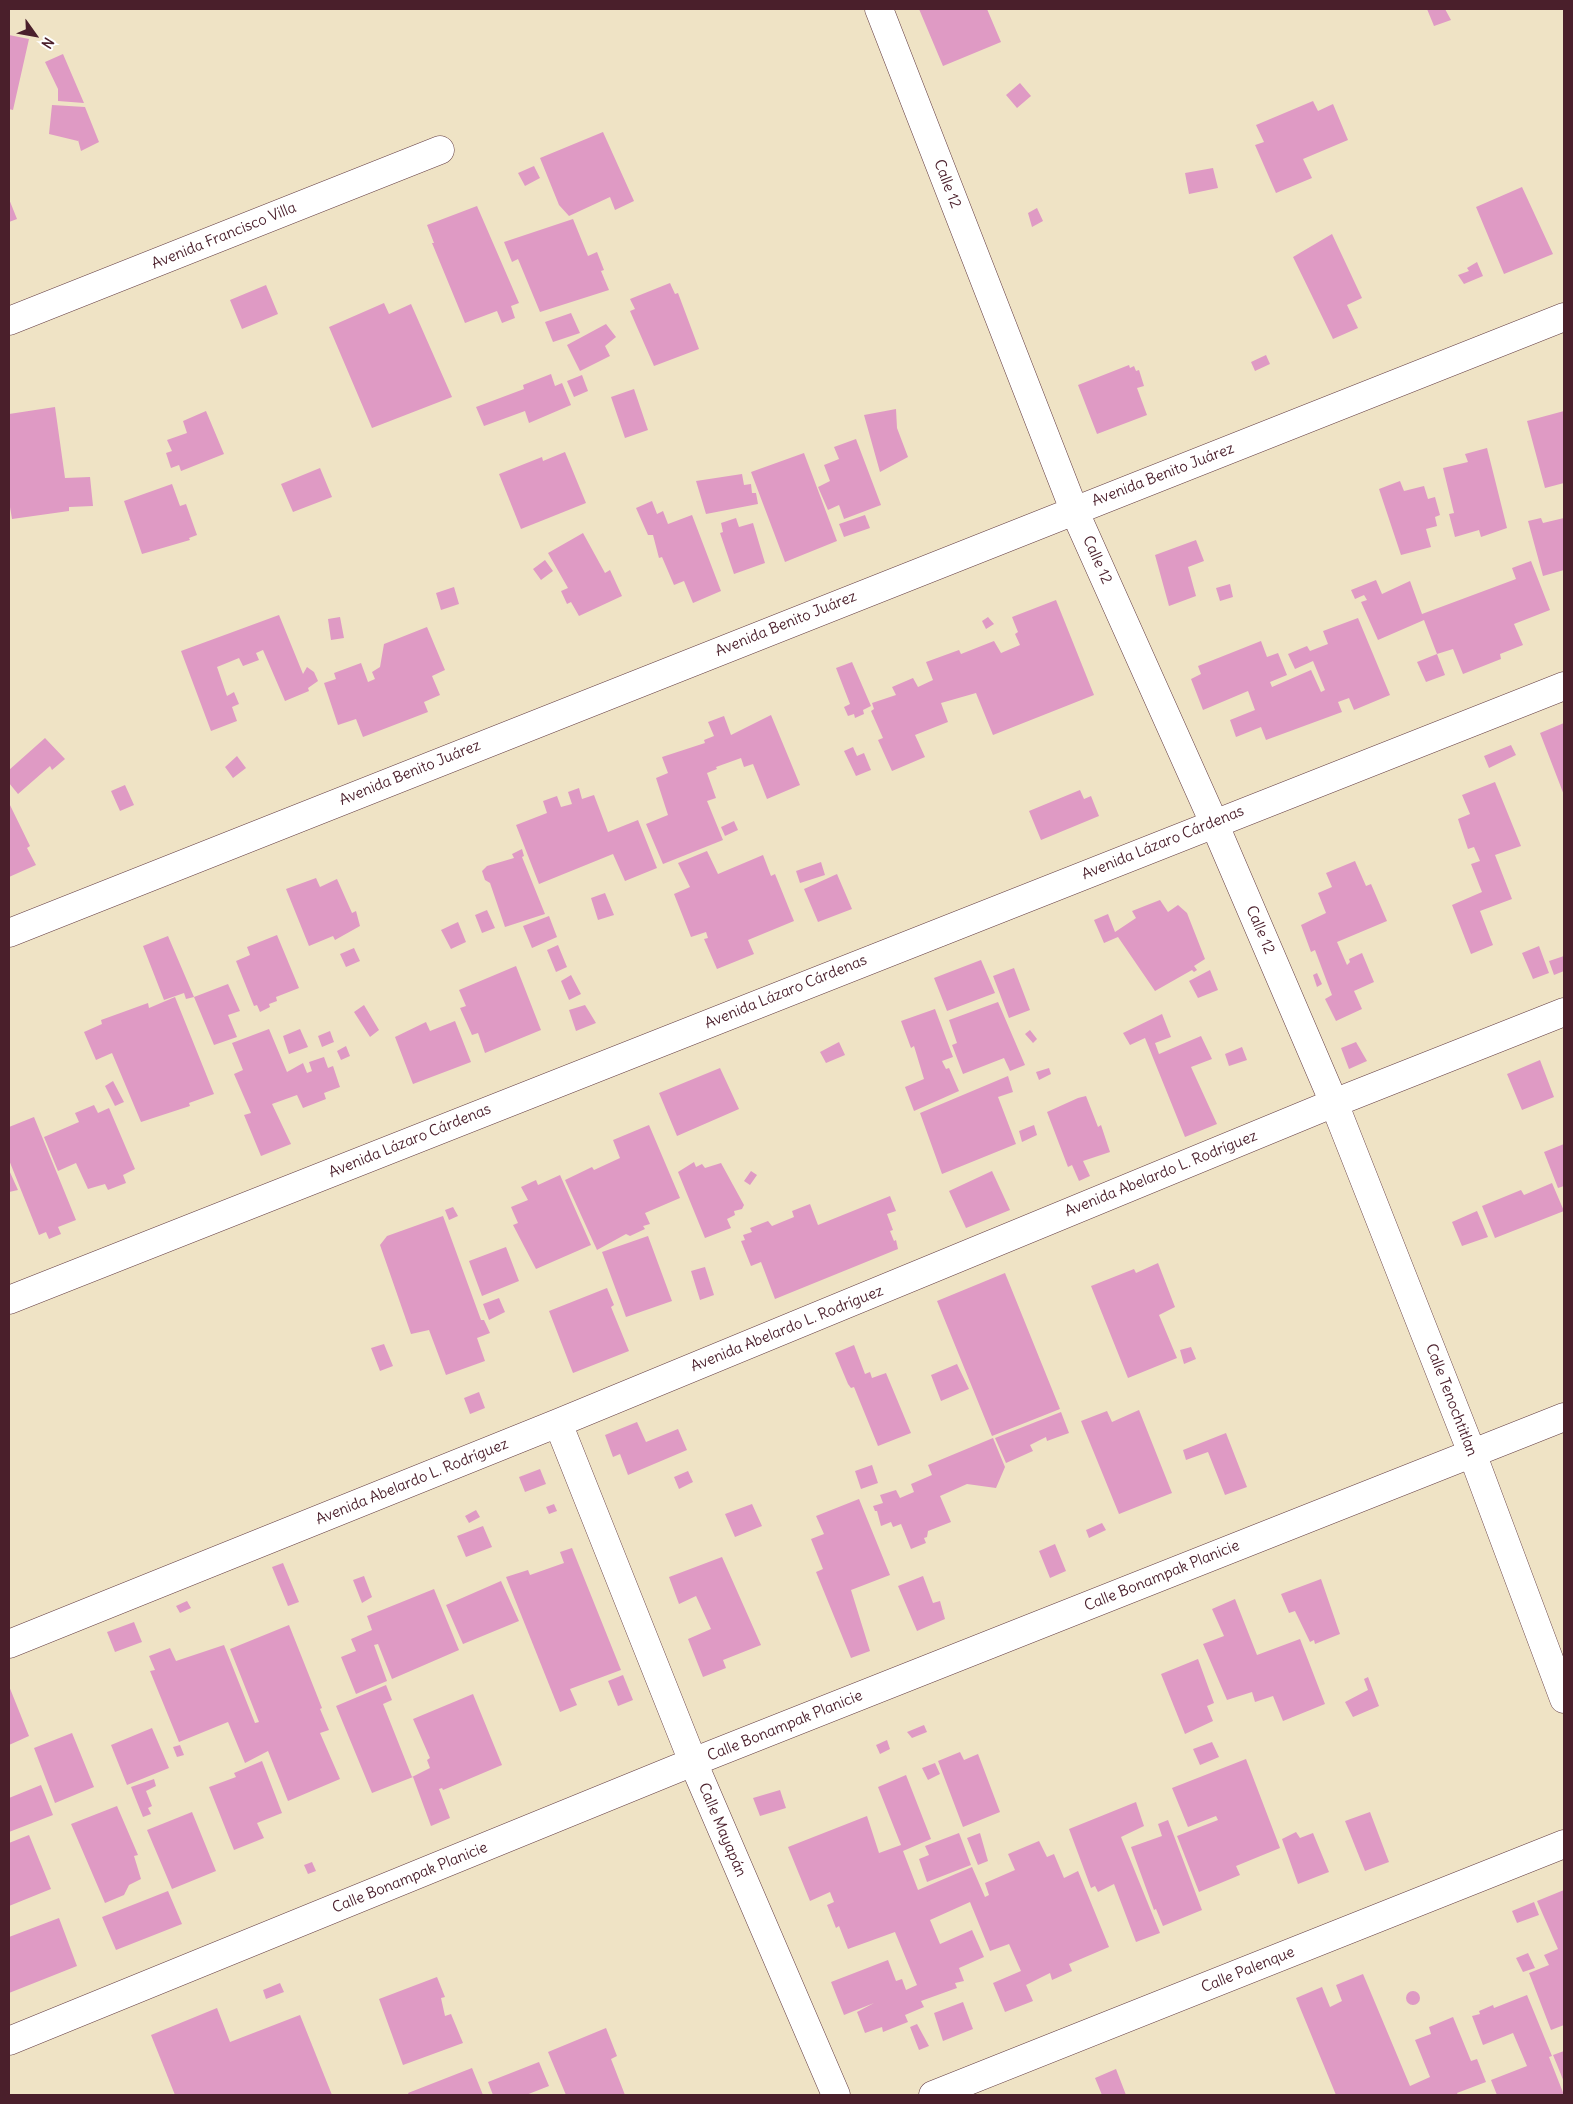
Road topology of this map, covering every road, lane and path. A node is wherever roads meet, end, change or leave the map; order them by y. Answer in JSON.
{"nodes":[{"id":1,"x":879,"y":9,"type":"edge"},
{"id":2,"x":440,"y":150,"type":"dead end"},
{"id":3,"x":1564,"y":317,"type":"edge"},
{"id":4,"x":9,"y":321,"type":"edge"},
{"id":5,"x":1074,"y":510,"type":"junction"},
{"id":6,"x":1564,"y":686,"type":"edge"},
{"id":7,"x":1214,"y":823,"type":"junction"},
{"id":8,"x":9,"y":933,"type":"edge"},
{"id":9,"x":1564,"y":1012,"type":"edge"},
{"id":10,"x":1334,"y":1103,"type":"junction"},
{"id":11,"x":9,"y":1300,"type":"edge"},
{"id":12,"x":1564,"y":1417,"type":"edge"},
{"id":13,"x":558,"y":1423,"type":"junction"},
{"id":14,"x":1472,"y":1453,"type":"junction"},
{"id":15,"x":9,"y":1644,"type":"edge"},
{"id":16,"x":1564,"y":1699,"type":"edge"},
{"id":17,"x":693,"y":1762,"type":"junction"},
{"id":18,"x":1564,"y":1844,"type":"edge"},
{"id":19,"x":9,"y":2041,"type":"edge"},
{"id":20,"x":836,"y":2095,"type":"edge"},
{"id":21,"x":933,"y":2095,"type":"edge"}],
"edges":[{"from":1,"to":5,"type":"street","name":"Calle 12"},
{"from":2,"to":4,"type":"street","name":"Avenida Francisco Villa"},
{"from":3,"to":5,"type":"street","name":"Avenida Benito Juárez"},
{"from":5,"to":7,"type":"street","name":"Calle 12"},
{"from":5,"to":8,"type":"street","name":"Avenida Benito Juárez"},
{"from":6,"to":7,"type":"street","name":"Avenida Lázaro Cárdenas"},
{"from":7,"to":10,"type":"street","name":"Calle 12"},
{"from":7,"to":11,"type":"street","name":"Avenida Lázaro Cárdenas"},
{"from":9,"to":10,"type":"street","name":"Avenida Abelardo L. Rodríguez"},
{"from":10,"to":13,"type":"street","name":"Avenida Abelardo L. Rodríguez"},
{"from":10,"to":14,"type":"street","name":"Calle Tenochtitlan"},
{"from":12,"to":14,"type":"street","name":"Calle Bonampak Planicie"},
{"from":13,"to":15,"type":"street","name":"Avenida Abelardo L. Rodríguez"},
{"from":13,"to":17,"type":"street","name":"Calle Mayapán"},
{"from":14,"to":16,"type":"street","name":"Calle Tenochtitlan"},
{"from":14,"to":17,"type":"street","name":"Calle Bonampak Planicie"},
{"from":17,"to":19,"type":"street","name":"Calle Bonampak Planicie"},
{"from":17,"to":20,"type":"street","name":"Calle Mayapán"},
{"from":18,"to":21,"type":"street","name":"Calle Palenque"}]}
